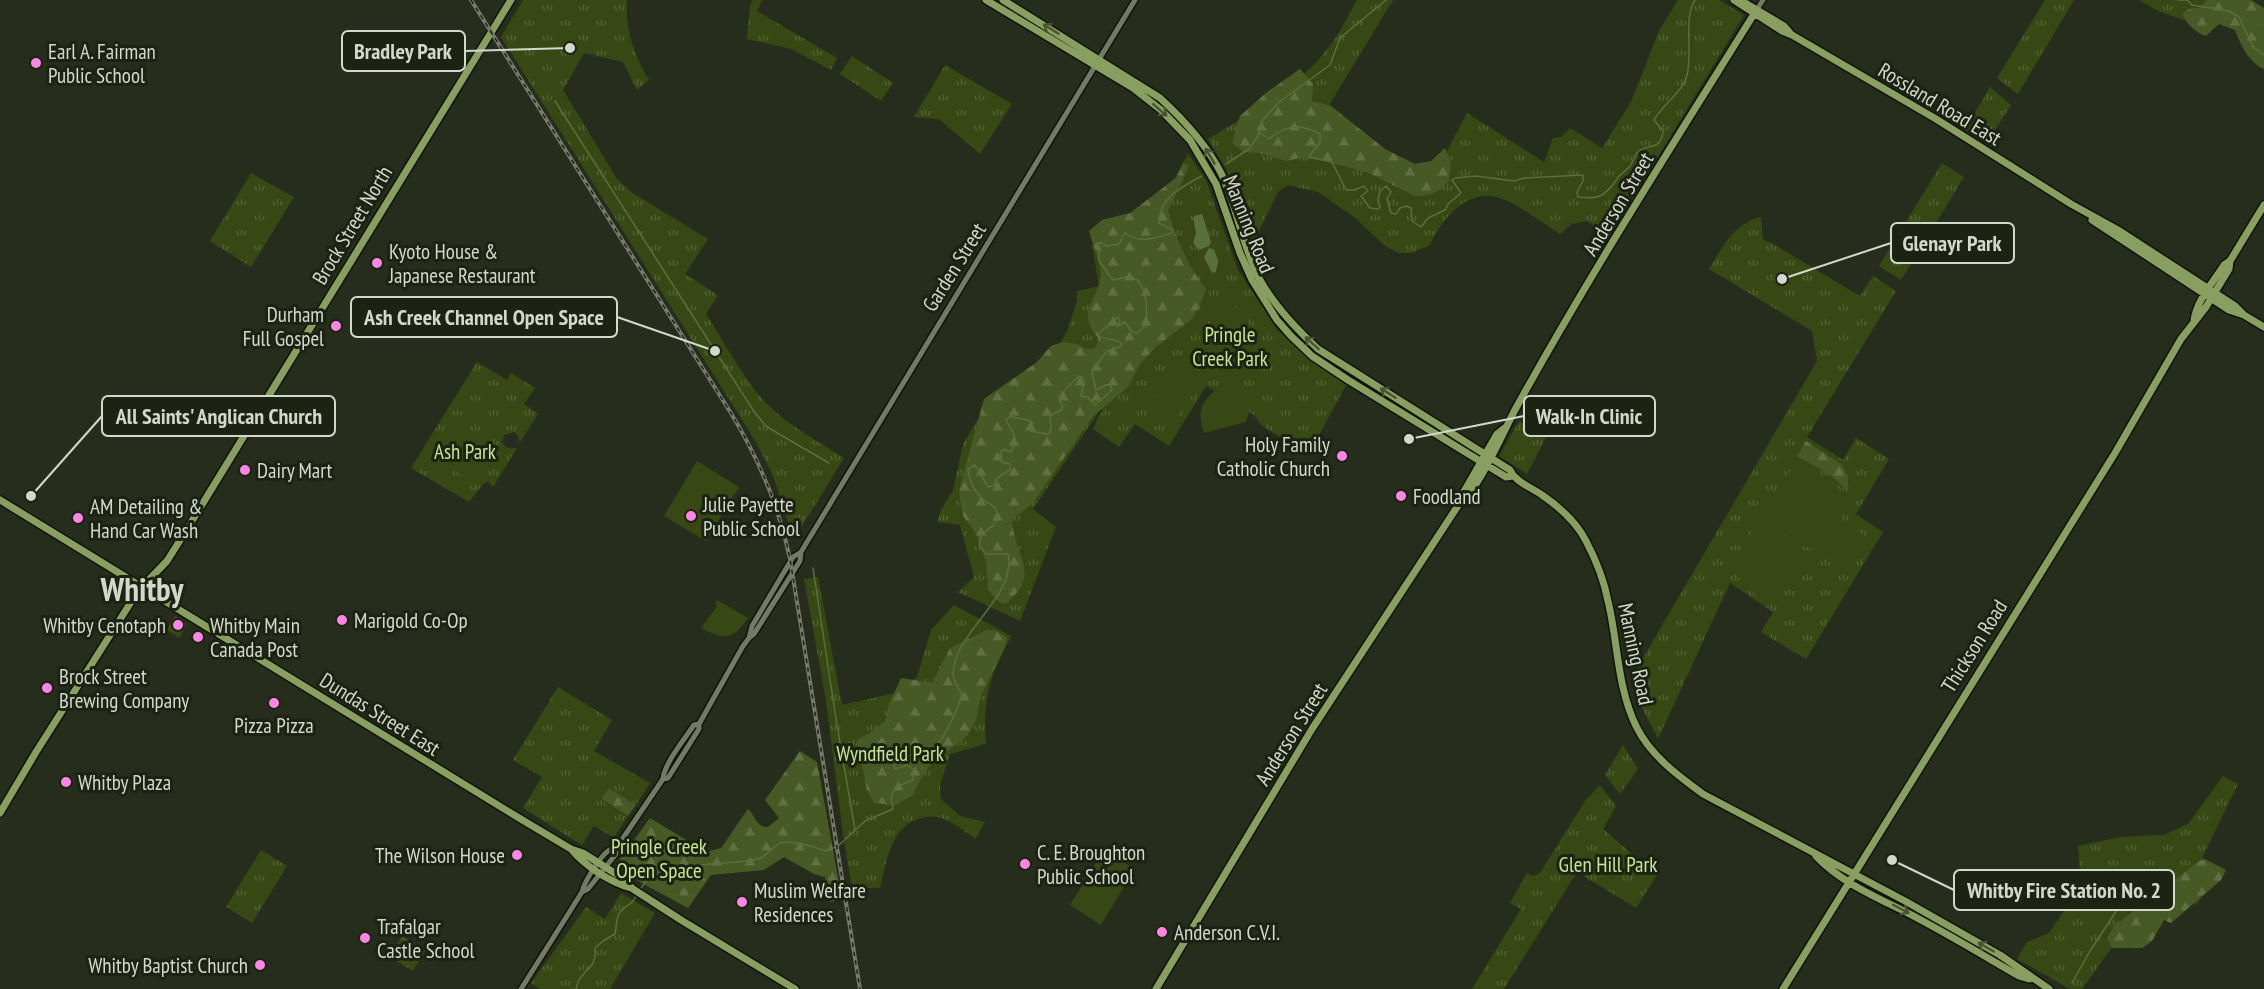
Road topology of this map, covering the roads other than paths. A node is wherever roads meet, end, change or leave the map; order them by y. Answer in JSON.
{"nodes":[{"id":1,"x":511,"y":0,"type":"edge"},
{"id":2,"x":986,"y":0,"type":"edge"},
{"id":3,"x":1002,"y":0,"type":"edge"},
{"id":4,"x":1135,"y":0,"type":"edge"},
{"id":5,"x":1734,"y":0,"type":"edge"},
{"id":6,"x":1740,"y":0,"type":"edge"},
{"id":7,"x":1763,"y":0,"type":"edge"},
{"id":8,"x":1756,"y":12,"type":"junction"},
{"id":9,"x":1096,"y":62,"type":"junction"},
{"id":10,"x":2264,"y":205,"type":"edge"},
{"id":11,"x":2210,"y":294,"type":"junction"},
{"id":12,"x":2264,"y":327,"type":"edge"},
{"id":13,"x":1488,"y":456,"type":"junction"},
{"id":14,"x":1484,"y":463,"type":"junction"},
{"id":15,"x":1513,"y":476,"type":"junction"},
{"id":16,"x":0,"y":500,"type":"edge"},
{"id":17,"x":801,"y":552,"type":"junction"},
{"id":18,"x":154,"y":574,"type":"junction"},
{"id":19,"x":142,"y":586,"type":"junction"},
{"id":20,"x":166,"y":601,"type":"junction"},
{"id":21,"x":761,"y":610,"type":"junction"},
{"id":22,"x":762,"y":621,"type":"junction"},
{"id":23,"x":749,"y":638,"type":"junction"},
{"id":24,"x":0,"y":813,"type":"edge"},
{"id":25,"x":600,"y":868,"type":"junction"},
{"id":26,"x":1852,"y":878,"type":"junction"},
{"id":27,"x":521,"y":989,"type":"edge"},
{"id":28,"x":795,"y":989,"type":"edge"},
{"id":29,"x":1156,"y":989,"type":"edge"},
{"id":30,"x":1783,"y":989,"type":"edge"},
{"id":31,"x":2049,"y":989,"type":"edge"}],
"edges":[{"from":1,"to":18,"type":"main road","name":"Brock Street North"},
{"from":2,"to":9,"type":"main road","name":"Manning Road"},
{"from":9,"to":3,"type":"main road","name":"Manning Road","one_way":true},
{"from":4,"to":9,"type":"street","name":"Garden Street"},
{"from":5,"to":8,"type":"main road","name":"Rossland Road East"},
{"from":6,"to":8,"type":"main road","name":"Rossland Road East"},
{"from":7,"to":8,"type":"street","name":"Anderson Street"},
{"from":8,"to":11,"type":"main road","name":"Rossland Road East"},
{"from":8,"to":13,"type":"main road","name":"Anderson Street"},
{"from":13,"to":9,"type":"main road","name":"Manning Road","one_way":true},
{"from":9,"to":14,"type":"main road","name":"Manning Road","one_way":true},
{"from":9,"to":17,"type":"street","name":"Garden Street"},
{"from":10,"to":11,"type":"main road","name":"Thickson Road"},
{"from":11,"to":12,"type":"main road","name":"Rossland Road East"},
{"from":11,"to":26,"type":"main road","name":"Thickson Road"},
{"from":13,"to":14,"type":"main road","name":"Anderson Street"},
{"from":13,"to":15,"type":"main road","name":"Manning Road"},
{"from":14,"to":15,"type":"main road","name":"Manning Road"},
{"from":14,"to":29,"type":"main road","name":"Anderson Street"},
{"from":15,"to":26,"type":"main road","name":"Manning Road"},
{"from":16,"to":19,"type":"main road","name":"Dundas Street East"},
{"from":17,"to":21,"type":"street","name":"Garden Street"},
{"from":17,"to":22,"type":"street","name":"Garden Street"},
{"from":18,"to":19,"type":"main road","name":"Brock Street North"},
{"from":18,"to":20,"type":"main road"},
{"from":19,"to":20,"type":"main road","name":"Dundas Street East"},
{"from":19,"to":24,"type":"main road","name":"Brock Street North"},
{"from":20,"to":25,"type":"main road","name":"Dundas Street East"},
{"from":21,"to":22,"type":"street"},
{"from":21,"to":23,"type":"street","name":"Garden Street"},
{"from":22,"to":23,"type":"street","name":"Garden Street"},
{"from":23,"to":25,"type":"street","name":"Garden Street"},
{"from":25,"to":27,"type":"street","name":"Garden Street"},
{"from":25,"to":28,"type":"main road","name":"Dundas Street East"},
{"from":26,"to":30,"type":"main road","name":"Thickson Road"},
{"from":26,"to":31,"type":"main road","name":"Manning Road"}]}
